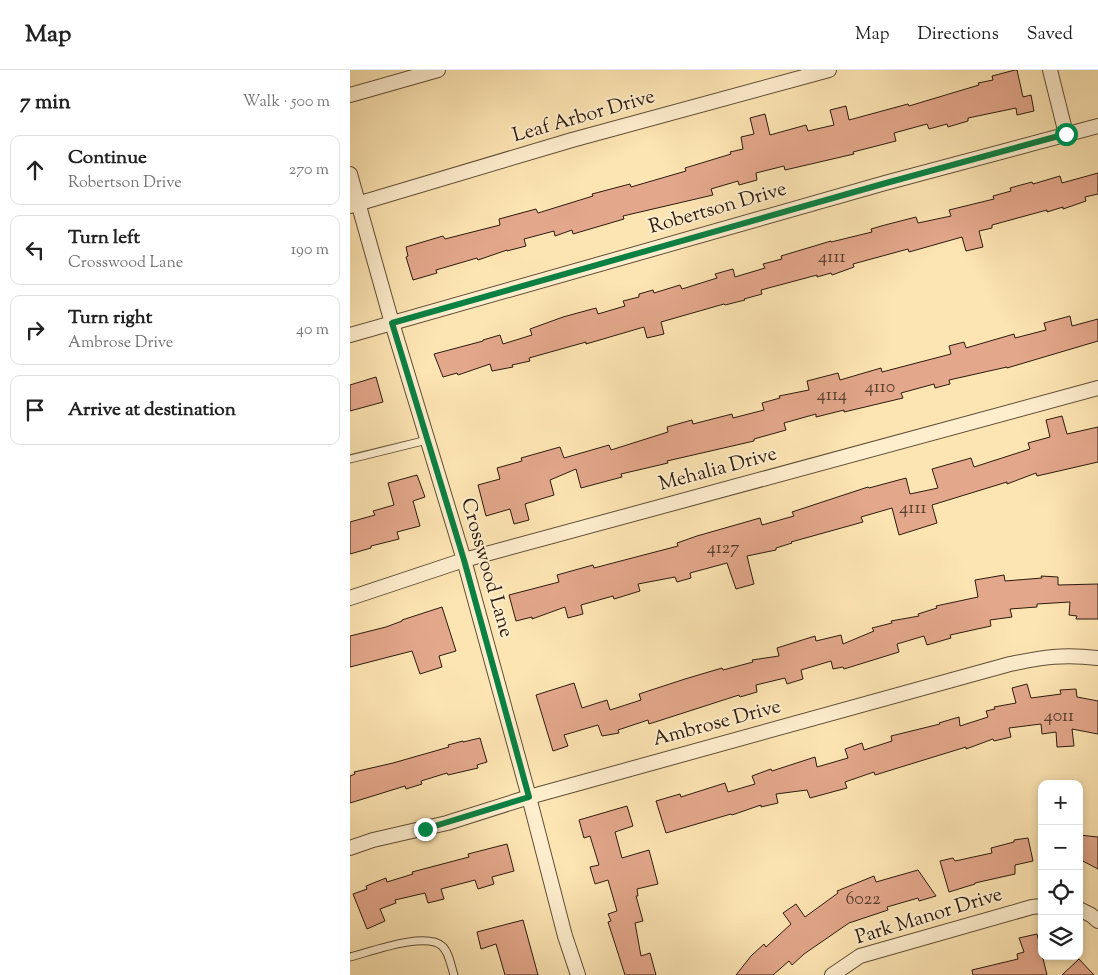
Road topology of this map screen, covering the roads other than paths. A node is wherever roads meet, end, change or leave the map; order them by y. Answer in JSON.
{"nodes":[{"id":1,"x":438,"y":70,"type":"edge"},
{"id":2,"x":829,"y":70,"type":"edge"},
{"id":3,"x":1050,"y":70,"type":"edge"},
{"id":4,"x":350,"y":95,"type":"edge"},
{"id":5,"x":1098,"y":126,"type":"edge"},
{"id":6,"x":1066,"y":134,"type":"junction"},
{"id":7,"x":350,"y":174,"type":"edge"},
{"id":8,"x":355,"y":205,"type":"edge"},
{"id":9,"x":392,"y":323,"type":"junction"},
{"id":10,"x":350,"y":335,"type":"edge"},
{"id":11,"x":1098,"y":388,"type":"edge"},
{"id":12,"x":428,"y":440,"type":"junction"},
{"id":13,"x":350,"y":460,"type":"edge"},
{"id":14,"x":464,"y":560,"type":"junction"},
{"id":15,"x":350,"y":598,"type":"edge"},
{"id":16,"x":1098,"y":658,"type":"edge"},
{"id":17,"x":529,"y":797,"type":"junction"},
{"id":18,"x":350,"y":848,"type":"edge"},
{"id":19,"x":1038,"y":907,"type":"edge"},
{"id":20,"x":1083,"y":911,"type":"edge"},
{"id":21,"x":1098,"y":921,"type":"edge"},
{"id":22,"x":350,"y":956,"type":"edge"},
{"id":23,"x":454,"y":975,"type":"edge"},
{"id":24,"x":578,"y":975,"type":"edge"},
{"id":25,"x":832,"y":975,"type":"edge"}],
"edges":[{"from":1,"to":4,"type":"street"},
{"from":2,"to":8,"type":"street","name":"Leaf Arbor Drive"},
{"from":3,"to":6,"type":"street"},
{"from":5,"to":6,"type":"street","name":"Robertson Drive"},
{"from":6,"to":9,"type":"street","name":"Robertson Drive"},
{"from":7,"to":8,"type":"street","name":"Crosswood Lane"},
{"from":8,"to":9,"type":"street","name":"Crosswood Lane"},
{"from":9,"to":10,"type":"street","name":"Robertson Drive"},
{"from":9,"to":12,"type":"street","name":"Crosswood Lane"},
{"from":11,"to":14,"type":"street","name":"Mehalia Drive"},
{"from":12,"to":13,"type":"lane"},
{"from":12,"to":14,"type":"street","name":"Crosswood Lane"},
{"from":14,"to":15,"type":"street","name":"Mehalia Drive"},
{"from":14,"to":17,"type":"street","name":"Crosswood Lane"},
{"from":16,"to":17,"type":"street","name":"Ambrose Drive"},
{"from":17,"to":18,"type":"street","name":"Ambrose Drive"},
{"from":17,"to":24,"type":"street","name":"Crosswood Lane"},
{"from":19,"to":25,"type":"street","name":"Park Manor Drive"},
{"from":20,"to":21,"type":"street"},
{"from":22,"to":23,"type":"lane"}]}
